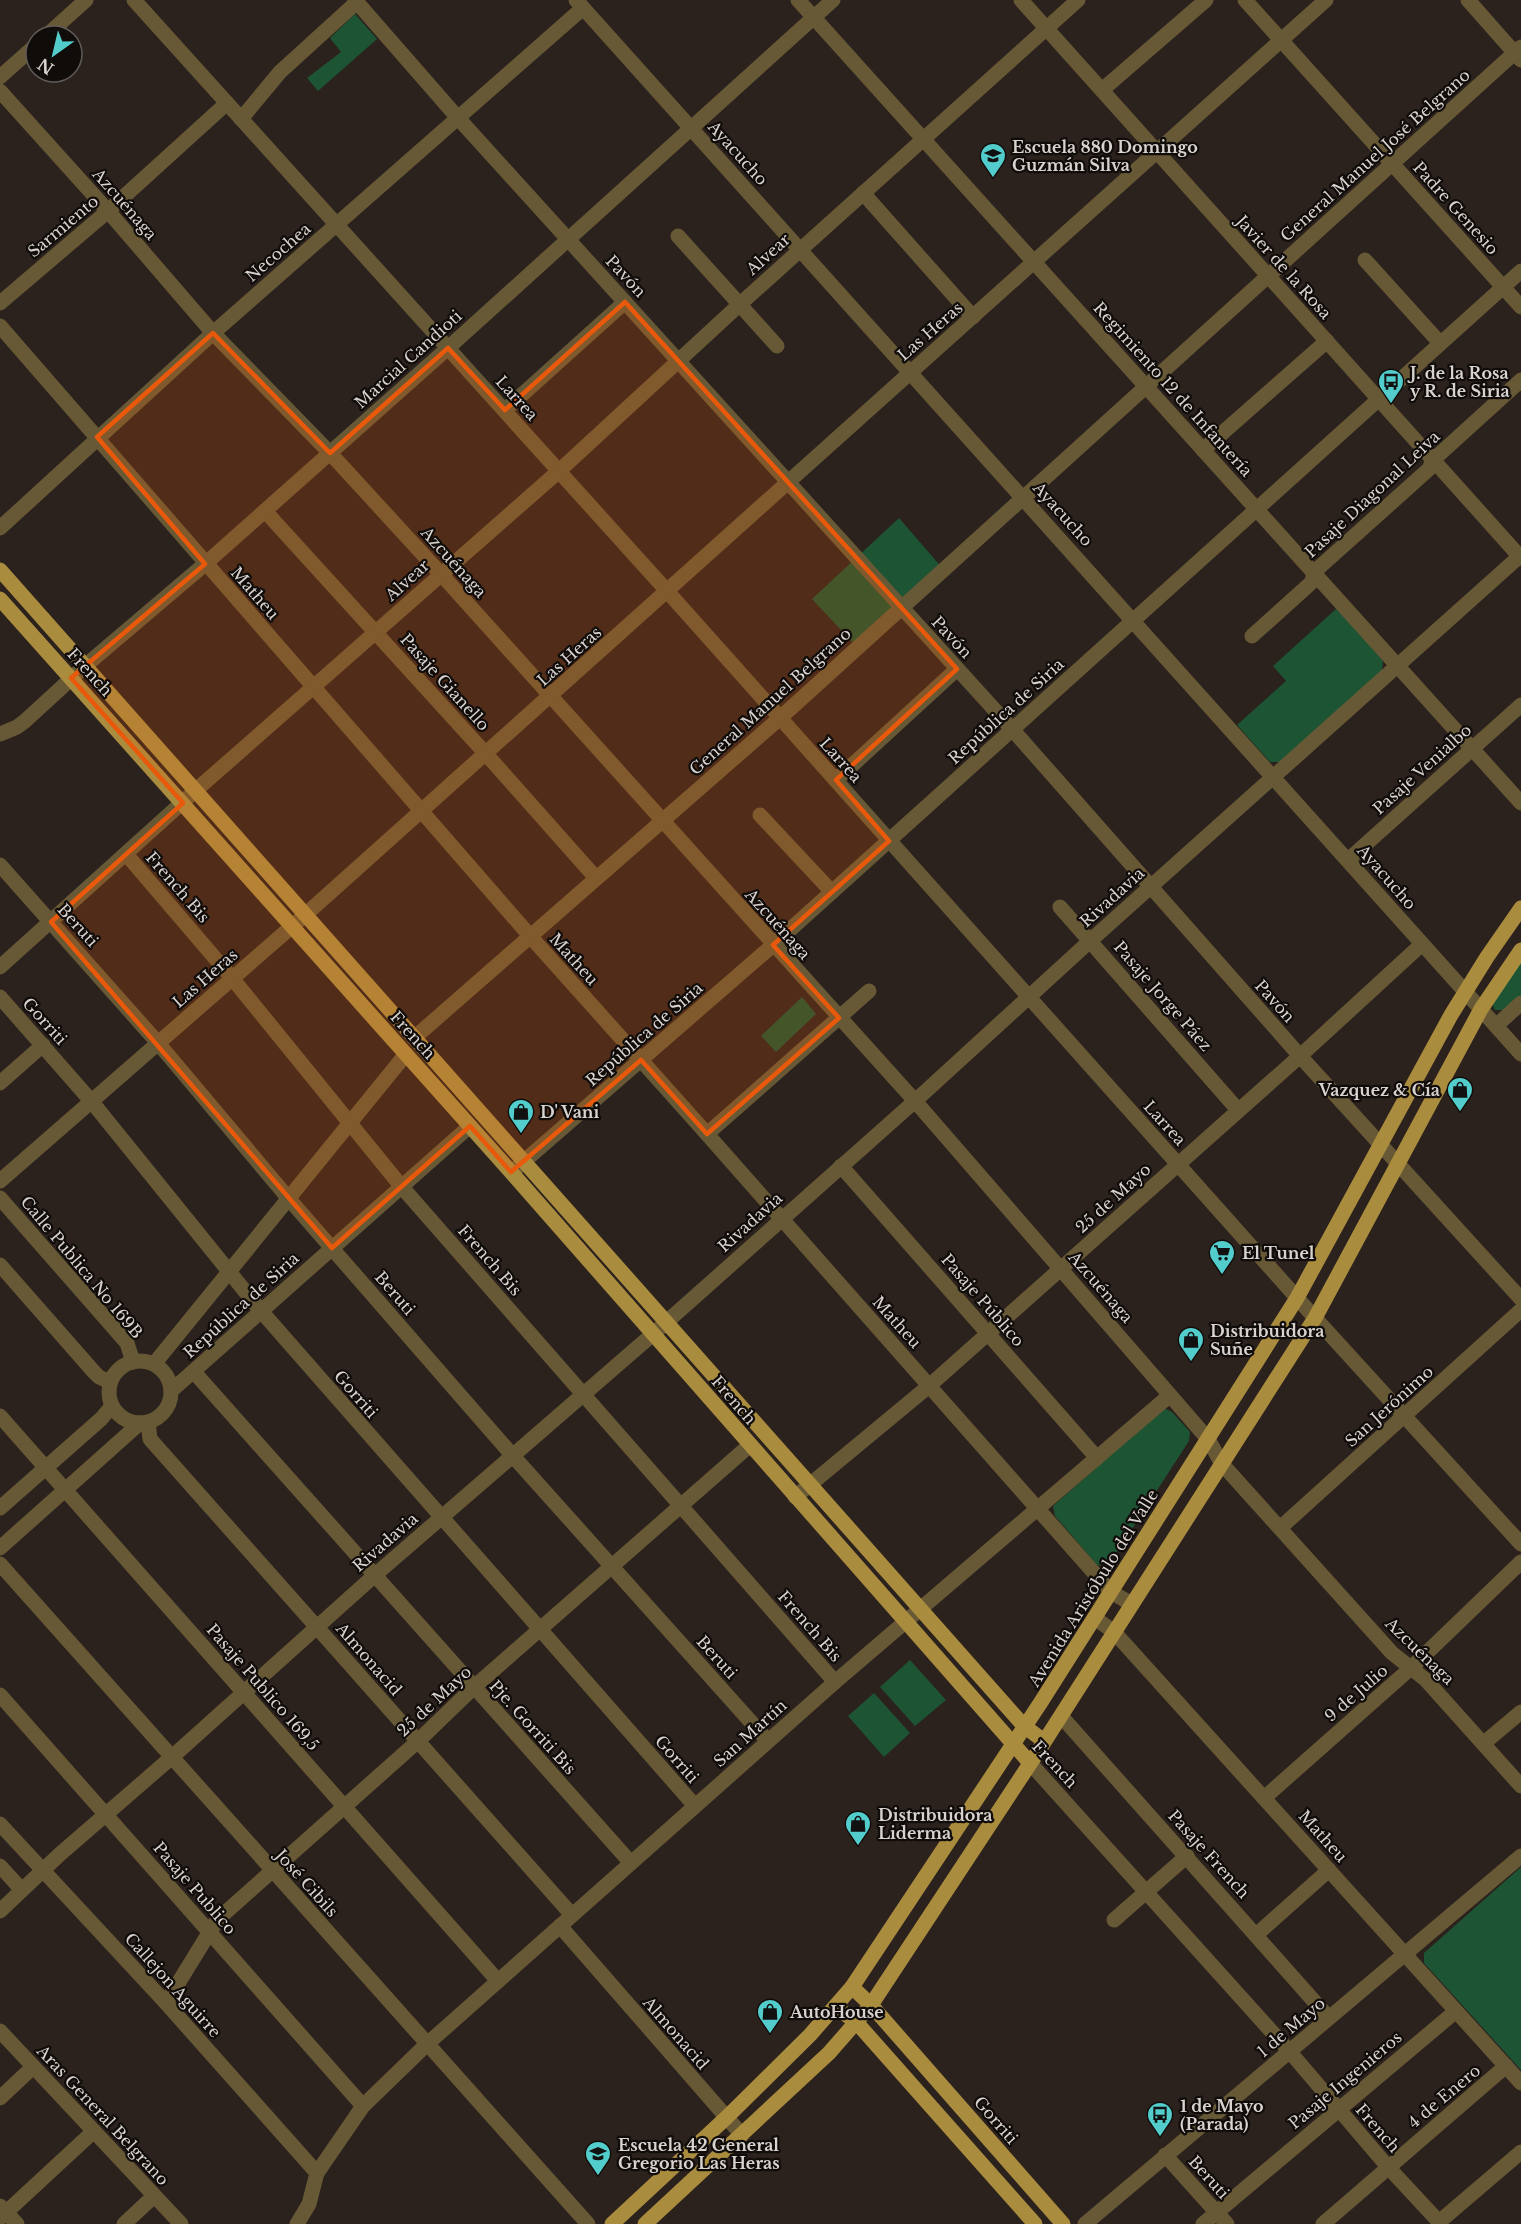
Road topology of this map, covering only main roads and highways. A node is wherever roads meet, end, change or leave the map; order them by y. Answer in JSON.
{"nodes":[{"id":1,"x":0,"y":570,"type":"edge"},
{"id":2,"x":0,"y":599,"type":"edge"},
{"id":3,"x":1521,"y":908,"type":"edge"},
{"id":4,"x":1521,"y":950,"type":"edge"},
{"id":5,"x":1024,"y":1726,"type":"junction"},
{"id":6,"x":1044,"y":1741,"type":"junction"},
{"id":7,"x":1012,"y":1744,"type":"junction"},
{"id":8,"x":1030,"y":1763,"type":"junction"},
{"id":9,"x":852,"y":1987,"type":"junction"},
{"id":10,"x":871,"y":2005,"type":"junction"},
{"id":11,"x":836,"y":2007,"type":"junction"},
{"id":12,"x":857,"y":2023,"type":"junction"},
{"id":13,"x":612,"y":2224,"type":"edge"},
{"id":14,"x":645,"y":2224,"type":"edge"},
{"id":15,"x":1035,"y":2224,"type":"edge"},
{"id":16,"x":1063,"y":2224,"type":"edge"}],
"edges":[{"from":1,"to":5,"type":"main road","name":"French"},
{"from":2,"to":7,"type":"main road","name":"French"},
{"from":3,"to":5,"type":"main road","name":"Avenida Aristóbulo del Valle"},
{"from":4,"to":6,"type":"main road"},
{"from":5,"to":6,"type":"main road","name":"French"},
{"from":5,"to":7,"type":"main road","name":"Avenida Aristóbulo del Valle"},
{"from":6,"to":8,"type":"main road"},
{"from":7,"to":8,"type":"main road","name":"French"},
{"from":7,"to":9,"type":"main road","name":"Avenida Aristóbulo del Valle"},
{"from":8,"to":10,"type":"main road"},
{"from":9,"to":10,"type":"main road","name":"Gorriti"},
{"from":9,"to":11,"type":"main road","name":"Avenida Aristóbulo del Valle"},
{"from":10,"to":12,"type":"main road"},
{"from":10,"to":16,"type":"main road","name":"Gorriti"},
{"from":11,"to":12,"type":"main road"},
{"from":11,"to":13,"type":"main road","name":"Avenida Aristóbulo del Valle"},
{"from":12,"to":14,"type":"main road"},
{"from":12,"to":15,"type":"main road"}]}
